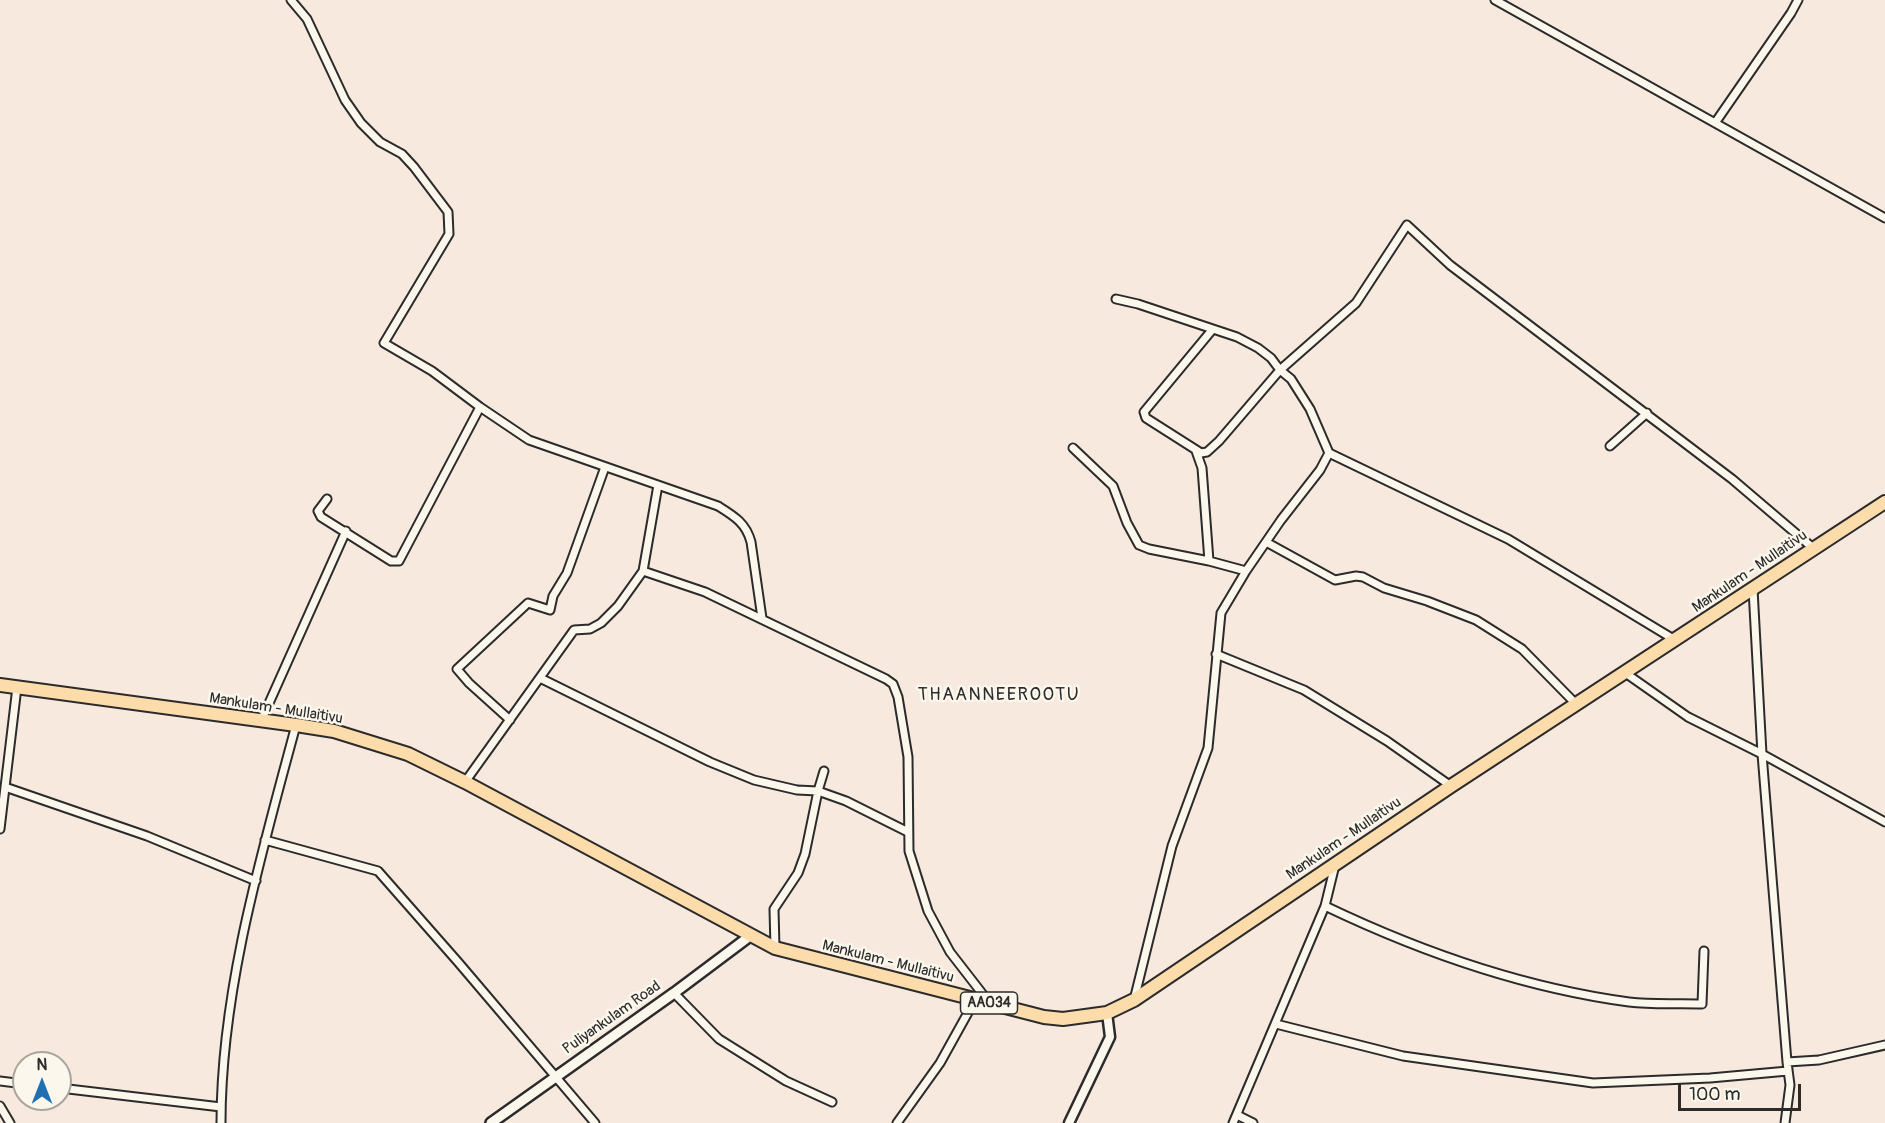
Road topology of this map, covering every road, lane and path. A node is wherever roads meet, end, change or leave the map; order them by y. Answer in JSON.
{"nodes":[{"id":1,"x":291,"y":0,"type":"edge"},
{"id":2,"x":1495,"y":0,"type":"edge"},
{"id":3,"x":1797,"y":0,"type":"edge"},
{"id":4,"x":1715,"y":123,"type":"junction"},
{"id":5,"x":1885,"y":218,"type":"edge"},
{"id":6,"x":1116,"y":299,"type":"dead end"},
{"id":7,"x":1212,"y":330,"type":"junction"},
{"id":8,"x":1280,"y":370,"type":"junction"},
{"id":9,"x":480,"y":407,"type":"junction"},
{"id":10,"x":1647,"y":413,"type":"junction"},
{"id":11,"x":1610,"y":446,"type":"dead end"},
{"id":12,"x":1073,"y":447,"type":"dead end"},
{"id":13,"x":1196,"y":451,"type":"junction"},
{"id":14,"x":1329,"y":453,"type":"junction"},
{"id":15,"x":604,"y":466,"type":"junction"},
{"id":16,"x":658,"y":484,"type":"junction"},
{"id":17,"x":327,"y":499,"type":"dead end"},
{"id":18,"x":1885,"y":502,"type":"edge"},
{"id":19,"x":345,"y":531,"type":"junction"},
{"id":20,"x":1266,"y":542,"type":"junction"},
{"id":21,"x":1813,"y":548,"type":"junction"},
{"id":22,"x":1209,"y":561,"type":"junction"},
{"id":23,"x":643,"y":571,"type":"junction"},
{"id":24,"x":1246,"y":571,"type":"junction"},
{"id":25,"x":1753,"y":589,"type":"junction"},
{"id":26,"x":762,"y":618,"type":"junction"},
{"id":27,"x":1675,"y":640,"type":"junction"},
{"id":28,"x":1216,"y":654,"type":"junction"},
{"id":29,"x":1624,"y":672,"type":"junction"},
{"id":30,"x":540,"y":678,"type":"junction"},
{"id":31,"x":0,"y":685,"type":"edge"},
{"id":32,"x":17,"y":687,"type":"junction"},
{"id":33,"x":1576,"y":704,"type":"junction"},
{"id":34,"x":510,"y":720,"type":"junction"},
{"id":35,"x":261,"y":721,"type":"junction"},
{"id":36,"x":296,"y":725,"type":"junction"},
{"id":37,"x":1762,"y":754,"type":"junction"},
{"id":38,"x":824,"y":771,"type":"dead end"},
{"id":39,"x":465,"y":782,"type":"junction"},
{"id":40,"x":5,"y":786,"type":"junction"},
{"id":41,"x":1450,"y":786,"type":"junction"},
{"id":42,"x":818,"y":791,"type":"junction"},
{"id":43,"x":1885,"y":822,"type":"edge"},
{"id":44,"x":0,"y":829,"type":"edge"},
{"id":45,"x":908,"y":832,"type":"junction"},
{"id":46,"x":265,"y":840,"type":"junction"},
{"id":47,"x":1336,"y":862,"type":"junction"},
{"id":48,"x":256,"y":881,"type":"junction"},
{"id":49,"x":1325,"y":906,"type":"junction"},
{"id":50,"x":750,"y":936,"type":"junction"},
{"id":51,"x":775,"y":948,"type":"junction"},
{"id":52,"x":1704,"y":951,"type":"dead end"},
{"id":53,"x":674,"y":993,"type":"junction"},
{"id":54,"x":975,"y":1000,"type":"junction"},
{"id":55,"x":1134,"y":1000,"type":"junction"},
{"id":56,"x":990,"y":1003,"type":"junction"},
{"id":57,"x":1107,"y":1013,"type":"junction"},
{"id":58,"x":1276,"y":1024,"type":"junction"},
{"id":59,"x":1885,"y":1045,"type":"edge"},
{"id":60,"x":1787,"y":1062,"type":"junction"},
{"id":61,"x":1788,"y":1071,"type":"junction"},
{"id":62,"x":555,"y":1076,"type":"junction"},
{"id":63,"x":72,"y":1089,"type":"edge"},
{"id":64,"x":832,"y":1102,"type":"dead end"},
{"id":65,"x":0,"y":1106,"type":"edge"},
{"id":66,"x":221,"y":1107,"type":"junction"},
{"id":67,"x":1236,"y":1115,"type":"junction"},
{"id":68,"x":10,"y":1123,"type":"edge"},
{"id":69,"x":221,"y":1123,"type":"edge"},
{"id":70,"x":491,"y":1123,"type":"edge"},
{"id":71,"x":595,"y":1123,"type":"edge"},
{"id":72,"x":897,"y":1123,"type":"edge"},
{"id":73,"x":1069,"y":1123,"type":"edge"},
{"id":74,"x":1233,"y":1123,"type":"edge"},
{"id":75,"x":1253,"y":1123,"type":"edge"},
{"id":76,"x":1785,"y":1123,"type":"edge"}],
"edges":[{"from":1,"to":9,"type":"street"},
{"from":2,"to":4,"type":"street"},
{"from":3,"to":4,"type":"street"},
{"from":4,"to":5,"type":"street"},
{"from":6,"to":7,"type":"street"},
{"from":7,"to":8,"type":"street"},
{"from":7,"to":13,"type":"street"},
{"from":8,"to":10,"type":"street"},
{"from":8,"to":13,"type":"street"},
{"from":8,"to":14,"type":"street"},
{"from":9,"to":15,"type":"street"},
{"from":9,"to":19,"type":"street"},
{"from":10,"to":11,"type":"street"},
{"from":10,"to":21,"type":"street"},
{"from":12,"to":22,"type":"street"},
{"from":13,"to":22,"type":"street"},
{"from":14,"to":20,"type":"street"},
{"from":14,"to":27,"type":"street"},
{"from":15,"to":16,"type":"street"},
{"from":15,"to":34,"type":"street"},
{"from":16,"to":23,"type":"street"},
{"from":16,"to":26,"type":"street"},
{"from":17,"to":19,"type":"street"},
{"from":18,"to":21,"type":"highway","name":"Mankulam - Mullaitivu","number":"AA034"},
{"from":19,"to":35,"type":"street"},
{"from":20,"to":24,"type":"street"},
{"from":20,"to":33,"type":"street"},
{"from":21,"to":25,"type":"highway","name":"Mankulam - Mullaitivu","number":"AA034"},
{"from":22,"to":24,"type":"street"},
{"from":23,"to":26,"type":"street"},
{"from":23,"to":30,"type":"street"},
{"from":24,"to":28,"type":"street"},
{"from":25,"to":27,"type":"highway","name":"Mankulam - Mullaitivu","number":"AA034"},
{"from":25,"to":37,"type":"street"},
{"from":26,"to":45,"type":"street"},
{"from":27,"to":29,"type":"highway","name":"Mankulam - Mullaitivu","number":"AA034"},
{"from":28,"to":41,"type":"street"},
{"from":28,"to":55,"type":"street"},
{"from":29,"to":33,"type":"highway","name":"Mankulam - Mullaitivu","number":"AA034"},
{"from":29,"to":37,"type":"street"},
{"from":30,"to":34,"type":"street"},
{"from":30,"to":42,"type":"street"},
{"from":31,"to":32,"type":"highway","name":"Mankulam - Mullaitivu","number":"AA034"},
{"from":32,"to":35,"type":"highway","name":"Mankulam - Mullaitivu","number":"AA034"},
{"from":32,"to":40,"type":"street"},
{"from":33,"to":41,"type":"highway","name":"Mankulam - Mullaitivu","number":"AA034"},
{"from":34,"to":39,"type":"street"},
{"from":35,"to":36,"type":"highway","name":"Mankulam - Mullaitivu","number":"AA034"},
{"from":36,"to":39,"type":"highway","name":"Mankulam - Mullaitivu","number":"AA034"},
{"from":36,"to":46,"type":"street"},
{"from":37,"to":43,"type":"street"},
{"from":37,"to":60,"type":"street"},
{"from":38,"to":42,"type":"street"},
{"from":39,"to":50,"type":"highway","name":"Mankulam - Mullaitivu","number":"AA034"},
{"from":40,"to":44,"type":"street"},
{"from":40,"to":48,"type":"street"},
{"from":41,"to":47,"type":"highway","name":"Mankulam - Mullaitivu","number":"AA034"},
{"from":42,"to":45,"type":"street"},
{"from":42,"to":51,"type":"street"},
{"from":45,"to":56,"type":"street"},
{"from":46,"to":48,"type":"street"},
{"from":46,"to":62,"type":"street"},
{"from":47,"to":49,"type":"street"},
{"from":47,"to":55,"type":"highway","name":"Mankulam - Mullaitivu","number":"AA034"},
{"from":48,"to":66,"type":"street"},
{"from":49,"to":52,"type":"street"},
{"from":49,"to":58,"type":"street"},
{"from":50,"to":51,"type":"highway","name":"Mankulam - Mullaitivu","number":"AA034"},
{"from":50,"to":53,"type":"main road","name":"Puliyankulam Road"},
{"from":51,"to":54,"type":"highway","name":"Mankulam - Mullaitivu","number":"AA034"},
{"from":53,"to":62,"type":"main road","name":"Puliyankulam Road"},
{"from":53,"to":64,"type":"street"},
{"from":54,"to":56,"type":"highway","name":"Mankulam - Mullaitivu","number":"AA034"},
{"from":54,"to":72,"type":"street"},
{"from":55,"to":57,"type":"highway","name":"Mankulam - Mullaitivu","number":"AA034"},
{"from":56,"to":57,"type":"highway","name":"Mankulam - Mullaitivu","number":"AA034"},
{"from":57,"to":73,"type":"street"},
{"from":58,"to":61,"type":"street"},
{"from":58,"to":67,"type":"street"},
{"from":59,"to":60,"type":"street"},
{"from":60,"to":61,"type":"street"},
{"from":61,"to":76,"type":"street"},
{"from":62,"to":70,"type":"main road","name":"Puliyankulam Road"},
{"from":62,"to":71,"type":"street"},
{"from":63,"to":66,"type":"street"},
{"from":65,"to":68,"type":"street"},
{"from":66,"to":69,"type":"street"},
{"from":67,"to":74,"type":"street"},
{"from":67,"to":75,"type":"street"}]}
